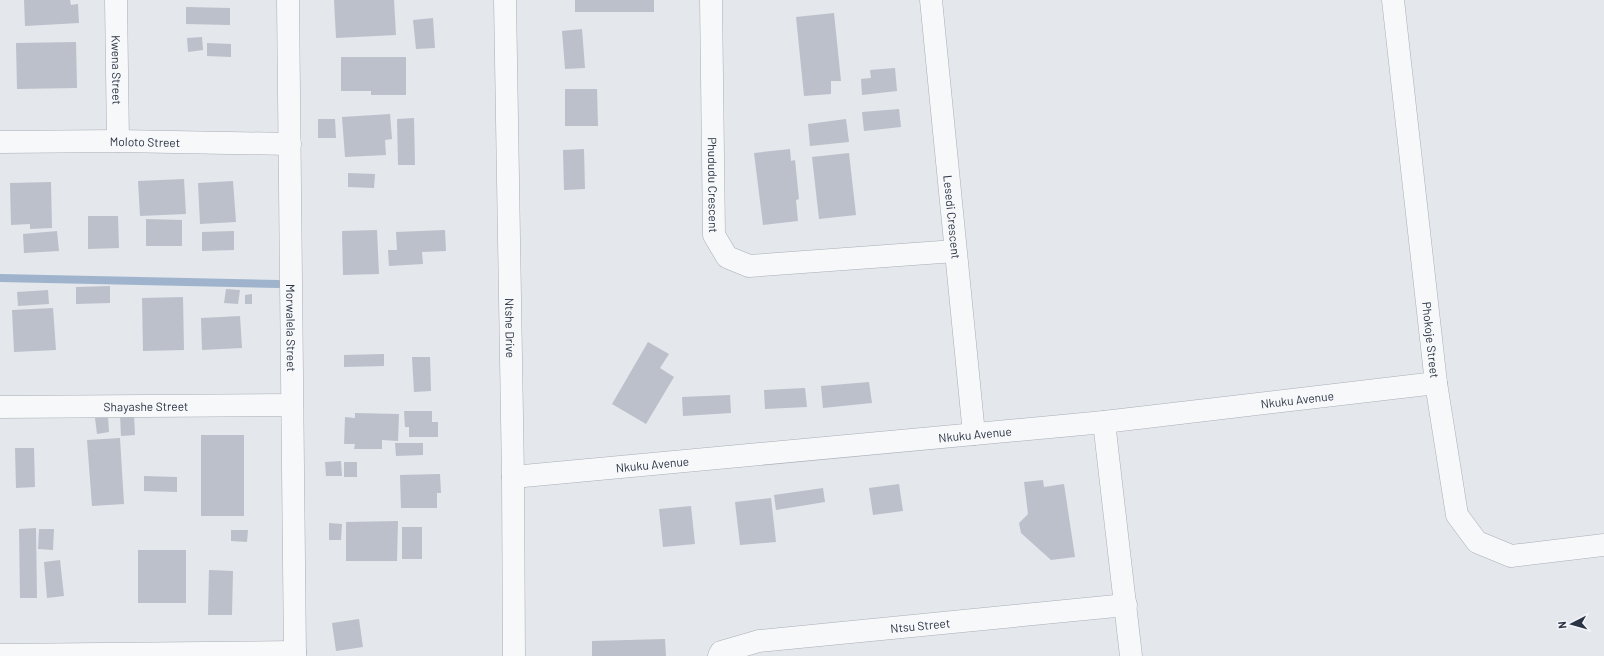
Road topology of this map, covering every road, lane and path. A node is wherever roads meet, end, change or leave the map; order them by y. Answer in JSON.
{"nodes":[{"id":1,"x":116,"y":0,"type":"edge"},
{"id":2,"x":288,"y":0,"type":"edge"},
{"id":3,"x":505,"y":0,"type":"edge"},
{"id":4,"x":711,"y":0,"type":"edge"},
{"id":5,"x":931,"y":0,"type":"edge"},
{"id":6,"x":1393,"y":0,"type":"edge"},
{"id":7,"x":118,"y":141,"type":"junction"},
{"id":8,"x":0,"y":142,"type":"edge"},
{"id":9,"x":290,"y":144,"type":"junction"},
{"id":10,"x":955,"y":251,"type":"junction"},
{"id":11,"x":1436,"y":383,"type":"junction"},
{"id":12,"x":292,"y":405,"type":"junction"},
{"id":13,"x":0,"y":407,"type":"edge"},
{"id":14,"x":1104,"y":422,"type":"junction"},
{"id":15,"x":974,"y":434,"type":"junction"},
{"id":16,"x":513,"y":478,"type":"junction"},
{"id":17,"x":1604,"y":546,"type":"edge"},
{"id":18,"x":1126,"y":605,"type":"junction"},
{"id":19,"x":295,"y":654,"type":"edge"},
{"id":20,"x":0,"y":655,"type":"edge"},
{"id":21,"x":514,"y":656,"type":"edge"},
{"id":22,"x":719,"y":656,"type":"edge"},
{"id":23,"x":1131,"y":656,"type":"edge"}],
"edges":[{"from":1,"to":7,"type":"street","name":"Kwena Street"},
{"from":2,"to":9,"type":"street","name":"Morwalela Street"},
{"from":3,"to":16,"type":"street","name":"Ntshe Drive"},
{"from":4,"to":10,"type":"street","name":"Phududu Crescent"},
{"from":5,"to":10,"type":"street","name":"Lesedi Crescent"},
{"from":6,"to":11,"type":"street","name":"Phokoje Street"},
{"from":7,"to":8,"type":"street","name":"Moloto Street"},
{"from":7,"to":9,"type":"street","name":"Moloto Street"},
{"from":9,"to":12,"type":"street","name":"Morwalela Street"},
{"from":10,"to":15,"type":"street","name":"Lesedi Crescent"},
{"from":11,"to":14,"type":"street","name":"Nkuku Avenue"},
{"from":11,"to":17,"type":"street","name":"Phokoje Street"},
{"from":12,"to":13,"type":"street","name":"Shayashe Street"},
{"from":12,"to":19,"type":"street","name":"Morwalela Street"},
{"from":14,"to":15,"type":"street","name":"Nkuku Avenue"},
{"from":14,"to":18,"type":"street"},
{"from":15,"to":16,"type":"street","name":"Nkuku Avenue"},
{"from":16,"to":21,"type":"street","name":"Ntshe Drive"},
{"from":18,"to":22,"type":"street","name":"Ntsu Street"},
{"from":18,"to":23,"type":"street"},
{"from":19,"to":20,"type":"street"}]}
